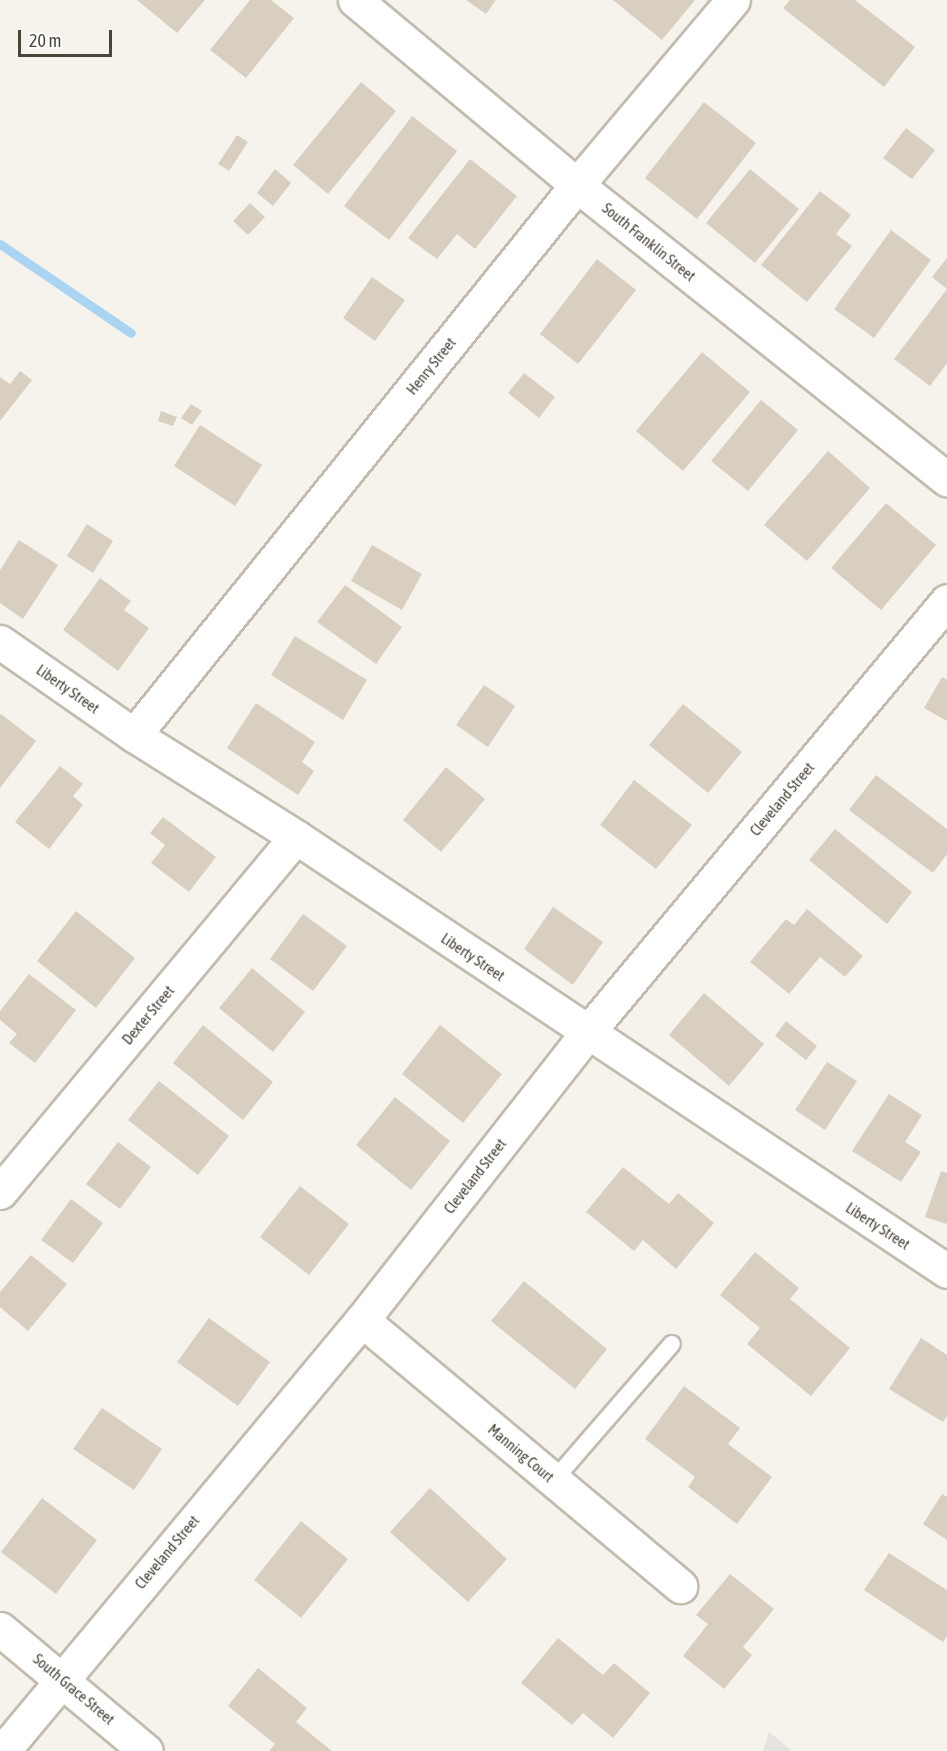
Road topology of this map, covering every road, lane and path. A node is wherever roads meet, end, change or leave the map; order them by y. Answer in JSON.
{"nodes":[{"id":1,"x":355,"y":0,"type":"edge"},
{"id":2,"x":733,"y":0,"type":"edge"},
{"id":3,"x":577,"y":185,"type":"junction"},
{"id":4,"x":947,"y":479,"type":"edge"},
{"id":5,"x":947,"y":601,"type":"edge"},
{"id":6,"x":0,"y":642,"type":"edge"},
{"id":7,"x":134,"y":735,"type":"junction"},
{"id":8,"x":296,"y":837,"type":"junction"},
{"id":9,"x":587,"y":1033,"type":"junction"},
{"id":10,"x":0,"y":1192,"type":"edge"},
{"id":11,"x":947,"y":1271,"type":"edge"},
{"id":12,"x":362,"y":1320,"type":"junction"},
{"id":13,"x":672,"y":1344,"type":"dead end"},
{"id":14,"x":554,"y":1480,"type":"junction"},
{"id":15,"x":680,"y":1586,"type":"dead end"},
{"id":16,"x":0,"y":1629,"type":"edge"},
{"id":17,"x":62,"y":1678,"type":"junction"},
{"id":18,"x":3,"y":1751,"type":"edge"},
{"id":19,"x":146,"y":1751,"type":"edge"}],
"edges":[{"from":1,"to":3,"type":"street","name":"South Franklin Street"},
{"from":2,"to":3,"type":"street","name":"Henry Street"},
{"from":3,"to":4,"type":"street","name":"South Franklin Street"},
{"from":3,"to":7,"type":"street","name":"Henry Street"},
{"from":5,"to":9,"type":"street","name":"Cleveland Street"},
{"from":6,"to":7,"type":"street","name":"Liberty Street"},
{"from":7,"to":8,"type":"street","name":"Liberty Street"},
{"from":8,"to":9,"type":"street","name":"Liberty Street"},
{"from":8,"to":10,"type":"street","name":"Dexter Street"},
{"from":9,"to":11,"type":"street","name":"Liberty Street"},
{"from":9,"to":12,"type":"street","name":"Cleveland Street"},
{"from":12,"to":14,"type":"street","name":"Manning Court"},
{"from":12,"to":17,"type":"street","name":"Cleveland Street"},
{"from":13,"to":14,"type":"lane"},
{"from":14,"to":15,"type":"street","name":"Manning Court"},
{"from":16,"to":17,"type":"street","name":"South Grace Street"},
{"from":17,"to":18,"type":"street","name":"Cleveland Street"},
{"from":17,"to":19,"type":"street","name":"South Grace Street"}]}
